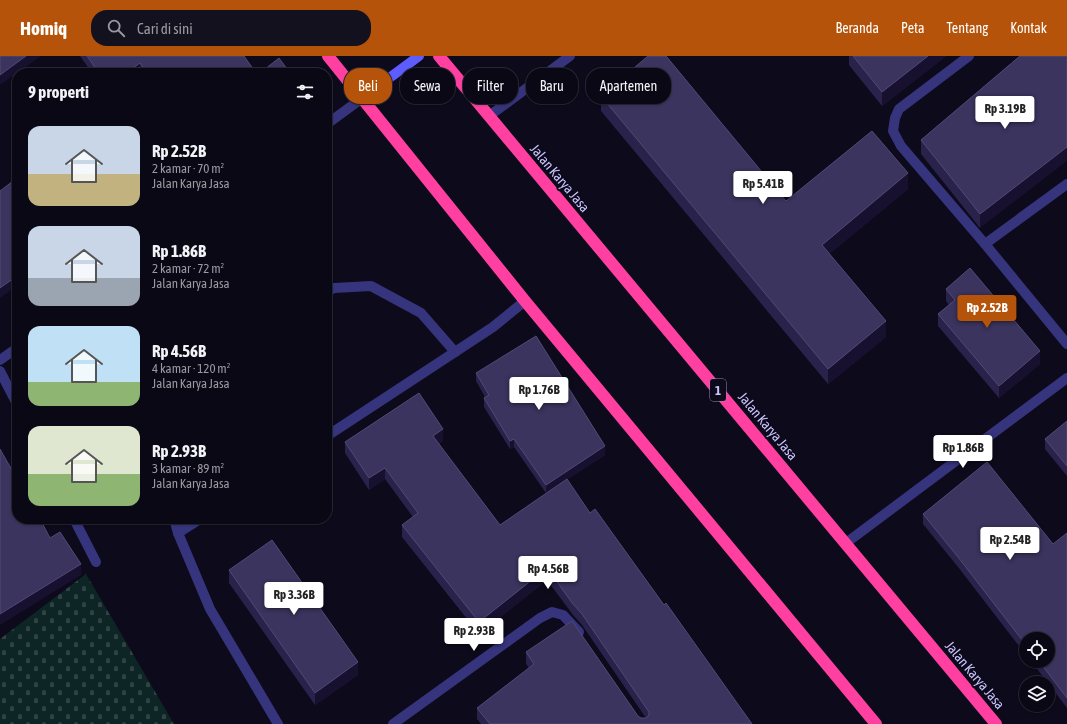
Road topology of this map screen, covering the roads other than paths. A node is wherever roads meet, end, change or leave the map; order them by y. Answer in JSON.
{"nodes":[{"id":1,"x":328,"y":56,"type":"edge"},
{"id":2,"x":419,"y":56,"type":"edge"},
{"id":3,"x":439,"y":56,"type":"edge"},
{"id":4,"x":570,"y":56,"type":"edge"},
{"id":5,"x":969,"y":56,"type":"edge"},
{"id":6,"x":392,"y":76,"type":"edge"},
{"id":7,"x":344,"y":77,"type":"edge"},
{"id":8,"x":354,"y":104,"type":"edge"},
{"id":9,"x":365,"y":104,"type":"edge"},
{"id":10,"x":489,"y":116,"type":"junction"},
{"id":11,"x":332,"y":120,"type":"edge"},
{"id":12,"x":1067,"y":184,"type":"edge"},
{"id":13,"x":985,"y":244,"type":"junction"},
{"id":14,"x":332,"y":289,"type":"edge"},
{"id":15,"x":525,"y":301,"type":"junction"},
{"id":16,"x":1067,"y":344,"type":"edge"},
{"id":17,"x":12,"y":352,"type":"edge"},
{"id":18,"x":455,"y":352,"type":"junction"},
{"id":19,"x":0,"y":360,"type":"edge"},
{"id":20,"x":0,"y":370,"type":"edge"},
{"id":21,"x":1067,"y":378,"type":"edge"},
{"id":22,"x":12,"y":394,"type":"edge"},
{"id":23,"x":332,"y":433,"type":"edge"},
{"id":24,"x":77,"y":524,"type":"edge"},
{"id":25,"x":175,"y":524,"type":"edge"},
{"id":26,"x":192,"y":524,"type":"edge"},
{"id":27,"x":178,"y":533,"type":"junction"},
{"id":28,"x":846,"y":543,"type":"junction"},
{"id":29,"x":96,"y":562,"type":"dead end"},
{"id":30,"x":586,"y":641,"type":"edge"},
{"id":31,"x":278,"y":724,"type":"edge"},
{"id":32,"x":393,"y":724,"type":"edge"},
{"id":33,"x":876,"y":724,"type":"edge"},
{"id":34,"x":996,"y":724,"type":"edge"}],
"edges":[{"from":1,"to":7,"type":"highway"},
{"from":2,"to":6,"type":"street"},
{"from":3,"to":10,"type":"highway","name":"Jalan Karya Jasa","number":"1"},
{"from":4,"to":10,"type":"street"},
{"from":5,"to":13,"type":"street"},
{"from":8,"to":11,"type":"street"},
{"from":9,"to":15,"type":"highway"},
{"from":10,"to":28,"type":"highway","name":"Jalan Karya Jasa","number":"1"},
{"from":12,"to":13,"type":"street"},
{"from":13,"to":16,"type":"street"},
{"from":14,"to":18,"type":"street"},
{"from":15,"to":18,"type":"street"},
{"from":15,"to":33,"type":"highway"},
{"from":17,"to":19,"type":"street"},
{"from":18,"to":23,"type":"street"},
{"from":20,"to":22,"type":"street"},
{"from":21,"to":28,"type":"street"},
{"from":24,"to":29,"type":"street"},
{"from":25,"to":27,"type":"street"},
{"from":26,"to":27,"type":"street"},
{"from":27,"to":31,"type":"street"},
{"from":28,"to":34,"type":"highway","name":"Jalan Karya Jasa","number":"1"},
{"from":30,"to":32,"type":"street"}]}
